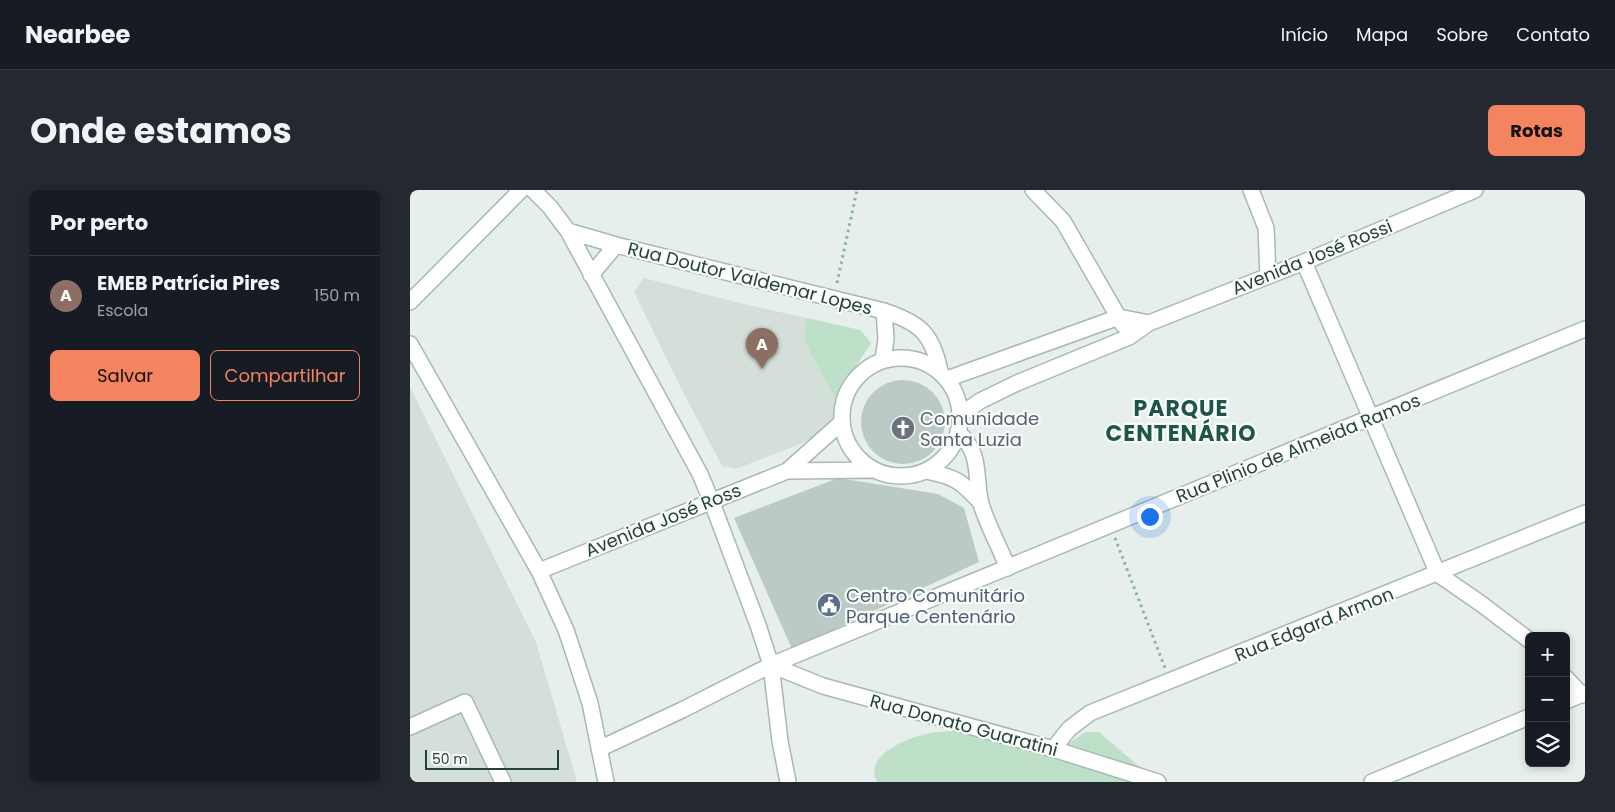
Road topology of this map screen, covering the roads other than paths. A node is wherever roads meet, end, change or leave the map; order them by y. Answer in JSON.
{"nodes":[{"id":1,"x":521,"y":190,"type":"edge"},
{"id":2,"x":533,"y":190,"type":"edge"},
{"id":3,"x":1033,"y":190,"type":"edge"},
{"id":4,"x":1251,"y":190,"type":"edge"},
{"id":5,"x":1475,"y":190,"type":"edge"},
{"id":6,"x":568,"y":231,"type":"junction"},
{"id":7,"x":616,"y":245,"type":"junction"},
{"id":8,"x":1304,"y":262,"type":"junction"},
{"id":9,"x":591,"y":275,"type":"junction"},
{"id":10,"x":1268,"y":276,"type":"junction"},
{"id":11,"x":410,"y":302,"type":"edge"},
{"id":12,"x":884,"y":311,"type":"junction"},
{"id":13,"x":1119,"y":317,"type":"junction"},
{"id":14,"x":1149,"y":323,"type":"junction"},
{"id":15,"x":1585,"y":329,"type":"edge"},
{"id":16,"x":1129,"y":337,"type":"junction"},
{"id":17,"x":410,"y":344,"type":"edge"},
{"id":18,"x":882,"y":360,"type":"junction"},
{"id":19,"x":943,"y":375,"type":"junction"},
{"id":20,"x":960,"y":415,"type":"junction"},
{"id":21,"x":1370,"y":419,"type":"junction"},
{"id":22,"x":842,"y":422,"type":"junction"},
{"id":23,"x":958,"y":432,"type":"junction"},
{"id":24,"x":873,"y":470,"type":"junction"},
{"id":25,"x":787,"y":471,"type":"junction"},
{"id":26,"x":926,"y":471,"type":"junction"},
{"id":27,"x":711,"y":500,"type":"junction"},
{"id":28,"x":981,"y":503,"type":"junction"},
{"id":29,"x":1585,"y":513,"type":"edge"},
{"id":30,"x":1008,"y":568,"type":"junction"},
{"id":31,"x":539,"y":570,"type":"junction"},
{"id":32,"x":1438,"y":574,"type":"junction"},
{"id":33,"x":1525,"y":637,"type":"edge"},
{"id":34,"x":771,"y":665,"type":"junction"},
{"id":35,"x":1570,"y":682,"type":"edge"},
{"id":36,"x":1583,"y":694,"type":"edge"},
{"id":37,"x":1570,"y":699,"type":"edge"},
{"id":38,"x":1525,"y":719,"type":"edge"},
{"id":39,"x":410,"y":728,"type":"edge"},
{"id":40,"x":599,"y":749,"type":"junction"},
{"id":41,"x":1053,"y":749,"type":"junction"},
{"id":42,"x":503,"y":782,"type":"edge"},
{"id":43,"x":606,"y":782,"type":"edge"},
{"id":44,"x":788,"y":782,"type":"edge"},
{"id":45,"x":1158,"y":782,"type":"edge"},
{"id":46,"x":1372,"y":782,"type":"edge"}],
"edges":[{"from":1,"to":11,"type":"street"},
{"from":2,"to":6,"type":"street"},
{"from":3,"to":13,"type":"street"},
{"from":4,"to":10,"type":"street"},
{"from":5,"to":8,"type":"street","name":"Avenida José Rossi"},
{"from":6,"to":7,"type":"street","name":"Rua Doutor Valdemar Lopes"},
{"from":6,"to":9,"type":"street"},
{"from":7,"to":9,"type":"street","name":"Rua Doutor Valdemar Lopes"},
{"from":7,"to":12,"type":"street","name":"Rua Doutor Valdemar Lopes"},
{"from":8,"to":10,"type":"street","name":"Avenida José Rossi"},
{"from":8,"to":21,"type":"street"},
{"from":9,"to":27,"type":"street"},
{"from":10,"to":14,"type":"street","name":"Avenida José Rossi"},
{"from":12,"to":18,"type":"street","name":"Rua Doutor Valdemar Lopes"},
{"from":12,"to":19,"type":"street","name":"Rua Doutor Valdemar Lopes"},
{"from":13,"to":14,"type":"street"},
{"from":13,"to":16,"type":"street"},
{"from":13,"to":19,"type":"street"},
{"from":14,"to":16,"type":"street","name":"Avenida José Rossi"},
{"from":15,"to":21,"type":"street","name":"Rua Plinio de Almeida Ramos"},
{"from":16,"to":20,"type":"street","name":"Avenida José Rossi"},
{"from":17,"to":31,"type":"street"},
{"from":18,"to":19,"type":"street"},
{"from":18,"to":22,"type":"street"},
{"from":19,"to":20,"type":"street"},
{"from":20,"to":23,"type":"street"},
{"from":21,"to":30,"type":"street","name":"Rua Plinio de Almeida Ramos"},
{"from":21,"to":32,"type":"street"},
{"from":22,"to":24,"type":"street"},
{"from":22,"to":25,"type":"street","name":"Avenida José Ross"},
{"from":23,"to":26,"type":"street"},
{"from":23,"to":28,"type":"street"},
{"from":24,"to":25,"type":"street","name":"Avenida José Ross"},
{"from":24,"to":26,"type":"street"},
{"from":25,"to":27,"type":"street","name":"Avenida José Ross"},
{"from":26,"to":28,"type":"street"},
{"from":27,"to":31,"type":"street","name":"Avenida José Ross"},
{"from":27,"to":34,"type":"street"},
{"from":28,"to":30,"type":"street"},
{"from":29,"to":32,"type":"street","name":"Rua Edgard Armon"},
{"from":30,"to":34,"type":"street","name":"Rua Plinio de Almeida Ramos"},
{"from":31,"to":40,"type":"street"},
{"from":32,"to":33,"type":"street"},
{"from":32,"to":41,"type":"street","name":"Rua Edgard Armon"},
{"from":34,"to":40,"type":"street","name":"Rua Plinio de Almeida Ramos"},
{"from":34,"to":41,"type":"street","name":"Rua Donato Guaratini"},
{"from":34,"to":44,"type":"street"},
{"from":35,"to":36,"type":"street"},
{"from":36,"to":37,"type":"street"},
{"from":38,"to":46,"type":"street"},
{"from":39,"to":42,"type":"street"},
{"from":40,"to":43,"type":"street"},
{"from":41,"to":45,"type":"street","name":"Rua Donato Guaratini"}]}
